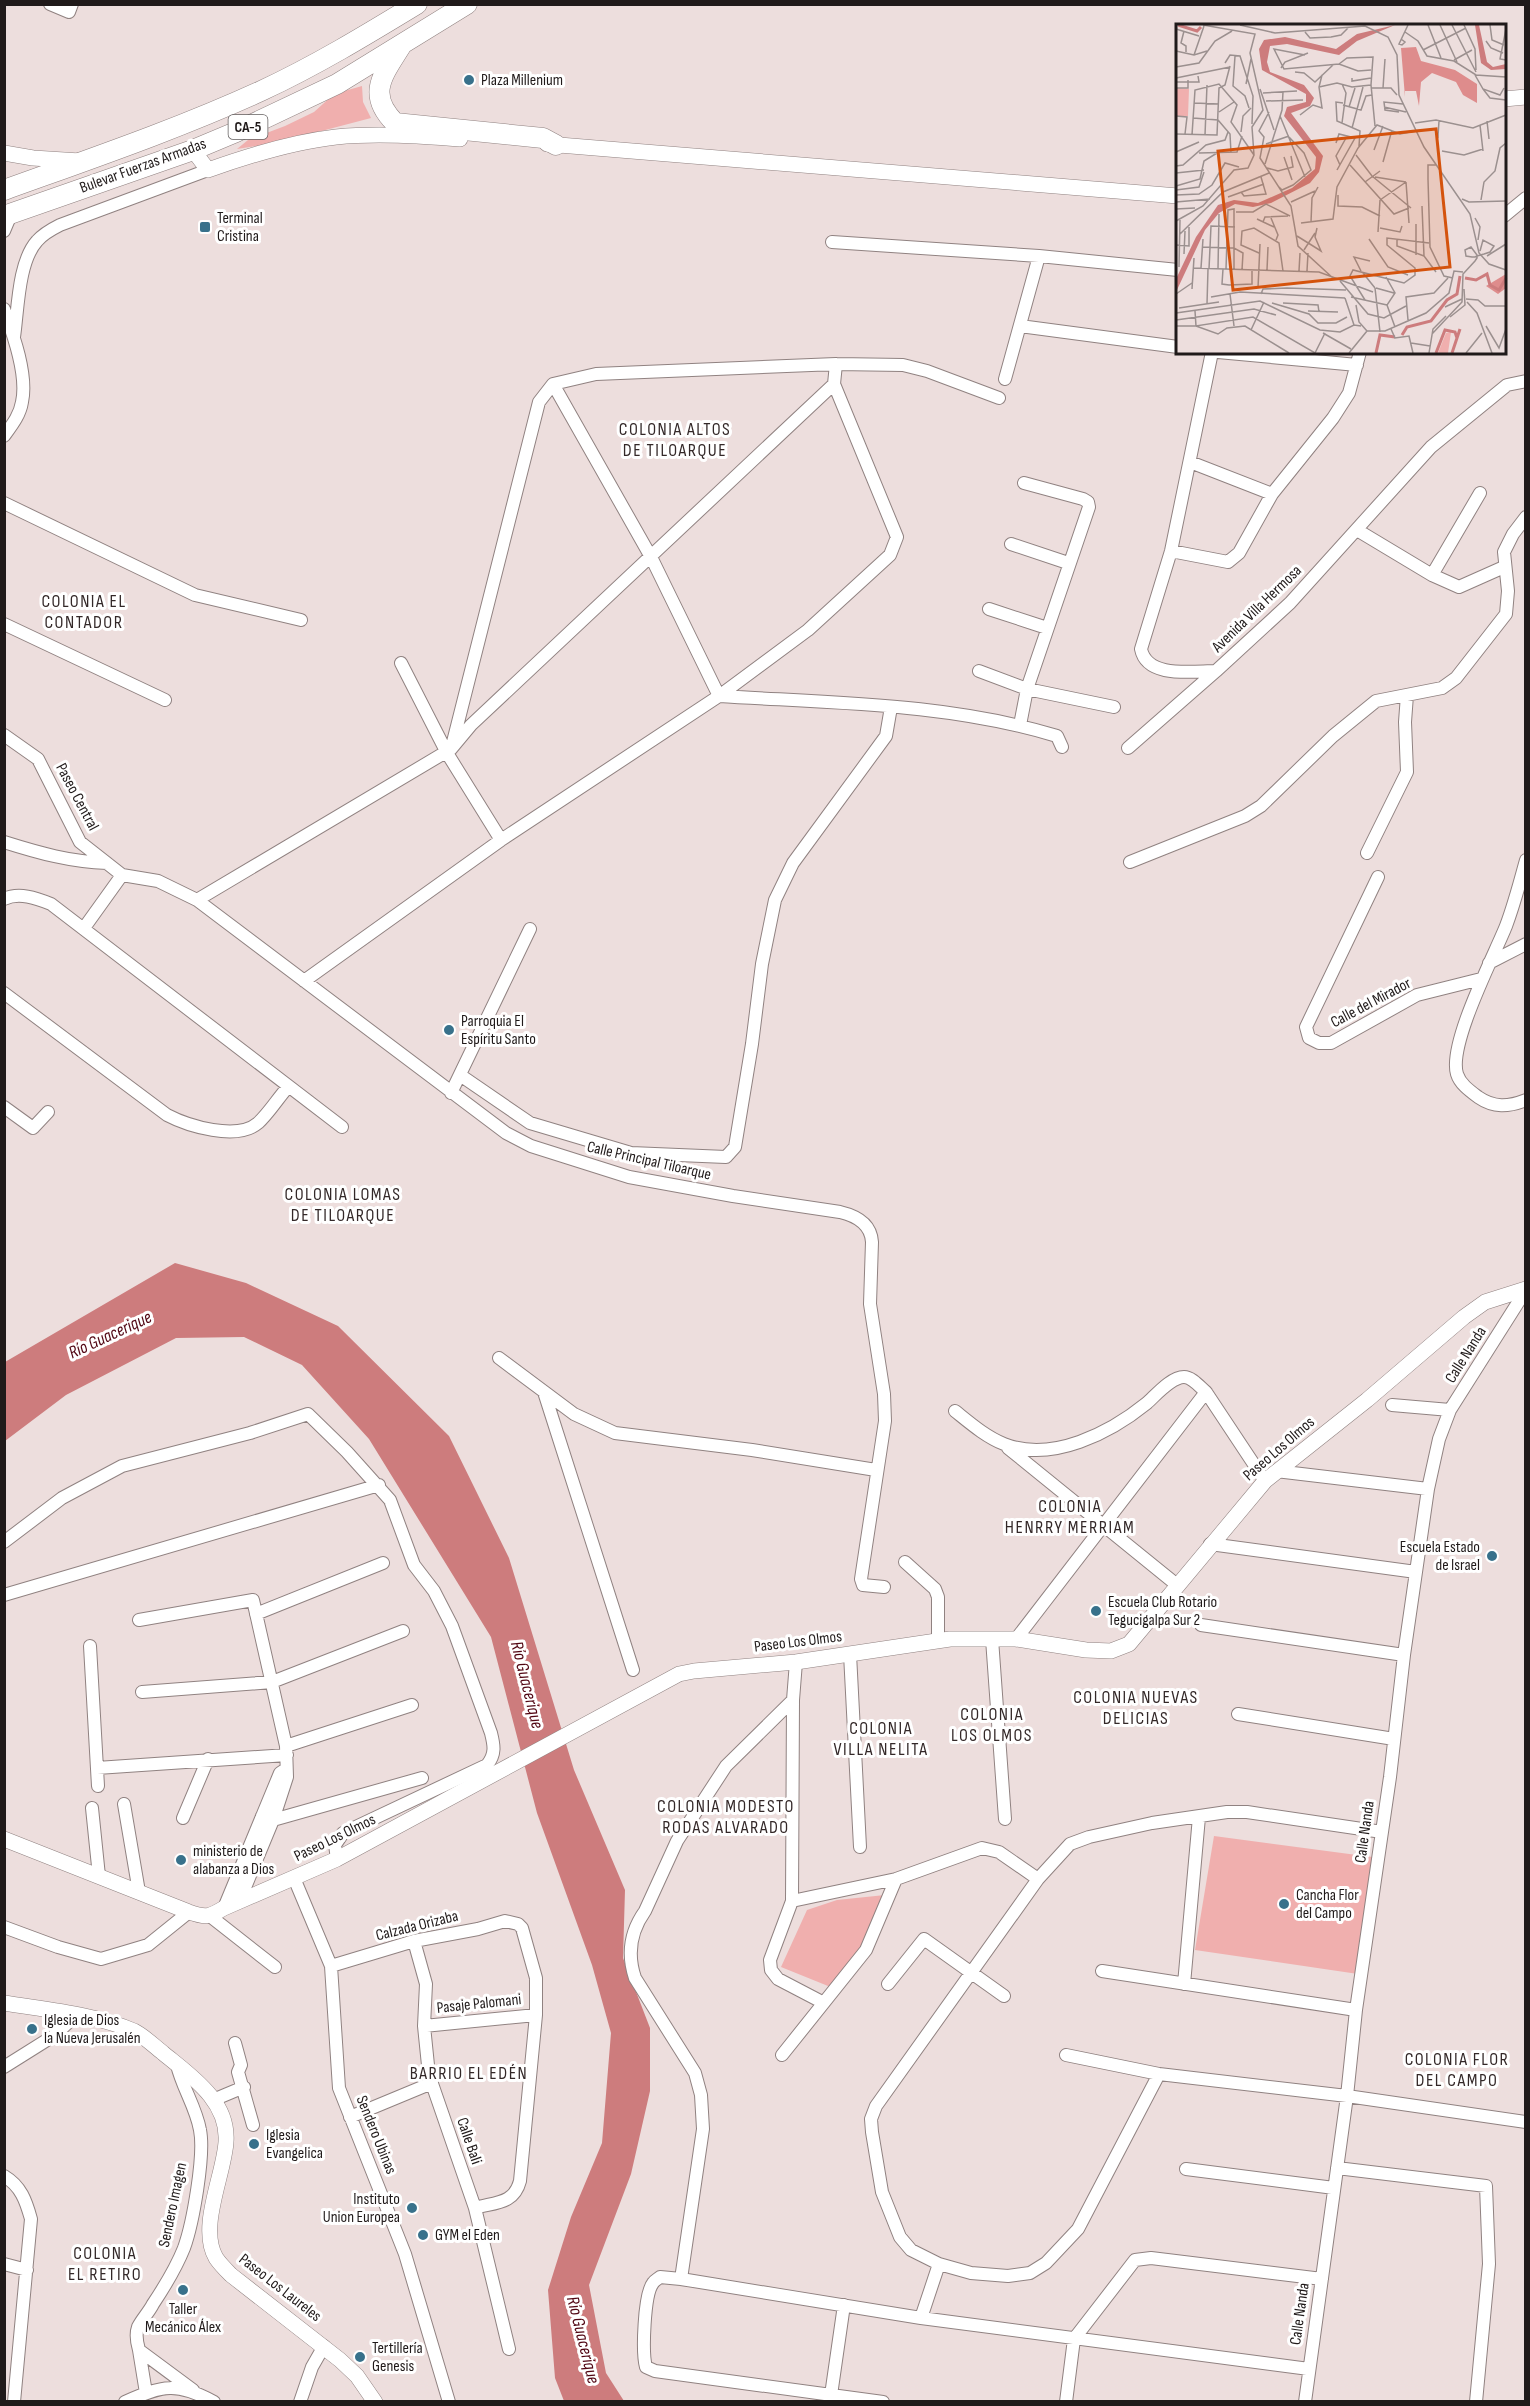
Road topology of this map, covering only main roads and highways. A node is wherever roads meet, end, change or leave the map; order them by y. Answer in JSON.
{"nodes":[{"id":1,"x":417,"y":4,"type":"edge"},
{"id":2,"x":467,"y":4,"type":"edge"},
{"id":3,"x":403,"y":44,"type":"junction"},
{"id":4,"x":556,"y":144,"type":"road end"},
{"id":5,"x":4,"y":190,"type":"edge"},
{"id":6,"x":8,"y":214,"type":"edge"}],
"edges":[{"from":1,"to":5,"type":"highway","name":"Bulevar Fuerzas Armadas","number":"CA-5"},
{"from":2,"to":3,"type":"highway","name":"Bulevar Fuerzas Armadas","number":"CA-5"},
{"from":3,"to":4,"type":"highway"},
{"from":3,"to":6,"type":"highway","name":"Bulevar Fuerzas Armadas","number":"CA-5"}]}
